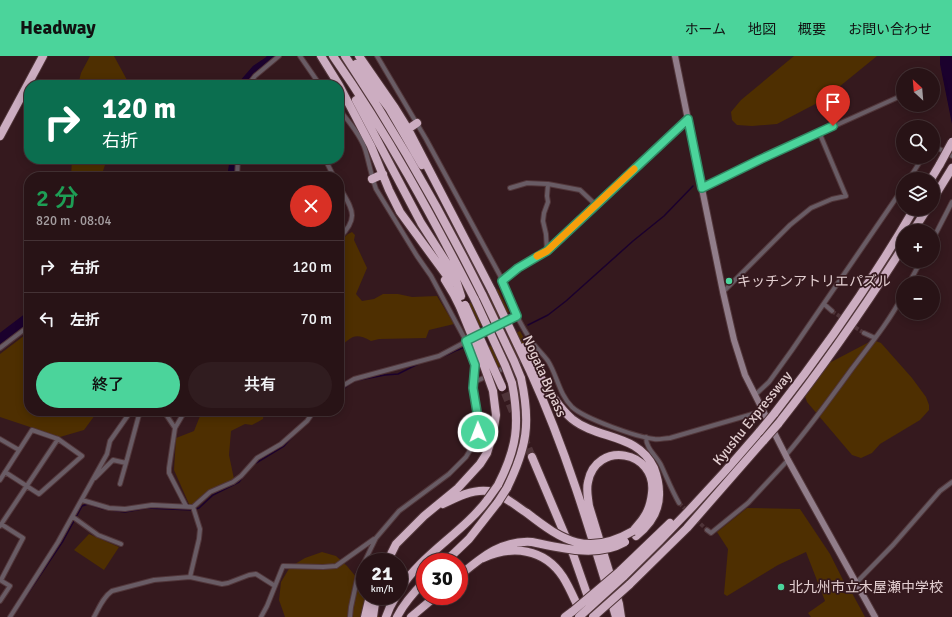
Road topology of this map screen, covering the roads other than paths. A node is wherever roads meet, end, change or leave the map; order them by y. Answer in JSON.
{"nodes":[{"id":1,"x":44,"y":56,"type":"edge"},
{"id":2,"x":279,"y":56,"type":"edge"},
{"id":3,"x":300,"y":56,"type":"edge"},
{"id":4,"x":321,"y":56,"type":"edge"},
{"id":5,"x":330,"y":56,"type":"edge"},
{"id":6,"x":334,"y":56,"type":"edge"},
{"id":7,"x":345,"y":56,"type":"edge"},
{"id":8,"x":349,"y":56,"type":"edge"},
{"id":9,"x":359,"y":56,"type":"edge"},
{"id":10,"x":377,"y":56,"type":"edge"},
{"id":11,"x":675,"y":56,"type":"edge"},
{"id":12,"x":30,"y":80,"type":"edge"},
{"id":13,"x":252,"y":80,"type":"edge"},
{"id":14,"x":317,"y":80,"type":"edge"},
{"id":15,"x":336,"y":80,"type":"edge"},
{"id":16,"x":24,"y":91,"type":"edge"},
{"id":17,"x":344,"y":94,"type":"edge"},
{"id":18,"x":896,"y":98,"type":"edge"},
{"id":19,"x":344,"y":116,"type":"edge"},
{"id":20,"x":688,"y":119,"type":"junction"},
{"id":21,"x":417,"y":123,"type":"junction"},
{"id":22,"x":408,"y":129,"type":"junction"},
{"id":23,"x":1,"y":132,"type":"edge"},
{"id":24,"x":819,"y":132,"type":"junction"},
{"id":25,"x":952,"y":142,"type":"edge"},
{"id":26,"x":940,"y":149,"type":"edge"},
{"id":27,"x":952,"y":156,"type":"edge"},
{"id":28,"x":951,"y":170,"type":"edge"},
{"id":29,"x":936,"y":172,"type":"edge"},
{"id":30,"x":383,"y":174,"type":"junction"},
{"id":31,"x":372,"y":179,"type":"junction"},
{"id":32,"x":548,"y":184,"type":"junction"},
{"id":33,"x":510,"y":188,"type":"dead end"},
{"id":34,"x":702,"y":188,"type":"junction"},
{"id":35,"x":940,"y":188,"type":"edge"},
{"id":36,"x":344,"y":195,"type":"edge"},
{"id":37,"x":896,"y":198,"type":"edge"},
{"id":38,"x":952,"y":202,"type":"edge"},
{"id":39,"x":596,"y":205,"type":"junction"},
{"id":40,"x":452,"y":216,"type":"junction"},
{"id":41,"x":910,"y":216,"type":"edge"},
{"id":42,"x":405,"y":220,"type":"junction"},
{"id":43,"x":940,"y":225,"type":"edge"},
{"id":44,"x":344,"y":233,"type":"edge"},
{"id":45,"x":547,"y":251,"type":"junction"},
{"id":46,"x":896,"y":258,"type":"edge"},
{"id":47,"x":502,"y":281,"type":"junction"},
{"id":48,"x":723,"y":292,"type":"junction"},
{"id":49,"x":461,"y":296,"type":"junction"},
{"id":50,"x":824,"y":304,"type":"junction"},
{"id":51,"x":463,"y":306,"type":"junction"},
{"id":52,"x":896,"y":308,"type":"edge"},
{"id":53,"x":832,"y":311,"type":"tunnel mouth"},
{"id":54,"x":517,"y":316,"type":"junction"},
{"id":55,"x":24,"y":330,"type":"edge"},
{"id":56,"x":864,"y":333,"type":"tunnel mouth"},
{"id":57,"x":875,"y":338,"type":"junction"},
{"id":58,"x":466,"y":341,"type":"junction"},
{"id":59,"x":0,"y":348,"type":"edge"},
{"id":60,"x":539,"y":351,"type":"junction"},
{"id":61,"x":534,"y":371,"type":"junction"},
{"id":62,"x":474,"y":382,"type":"junction"},
{"id":63,"x":344,"y":385,"type":"edge"},
{"id":64,"x":503,"y":390,"type":"tunnel mouth"},
{"id":65,"x":755,"y":395,"type":"junction"},
{"id":66,"x":763,"y":411,"type":"junction"},
{"id":67,"x":128,"y":416,"type":"edge"},
{"id":68,"x":139,"y":416,"type":"edge"},
{"id":69,"x":167,"y":416,"type":"edge"},
{"id":70,"x":182,"y":416,"type":"edge"},
{"id":71,"x":310,"y":416,"type":"edge"},
{"id":72,"x":175,"y":428,"type":"junction"},
{"id":73,"x":646,"y":437,"type":"junction"},
{"id":74,"x":0,"y":439,"type":"edge"},
{"id":75,"x":58,"y":439,"type":"junction"},
{"id":76,"x":19,"y":450,"type":"junction"},
{"id":77,"x":532,"y":457,"type":"tunnel mouth"},
{"id":78,"x":787,"y":458,"type":"junction"},
{"id":79,"x":126,"y":463,"type":"junction"},
{"id":80,"x":5,"y":472,"type":"junction"},
{"id":81,"x":0,"y":480,"type":"edge"},
{"id":82,"x":93,"y":480,"type":"junction"},
{"id":83,"x":952,"y":482,"type":"edge"},
{"id":84,"x":120,"y":484,"type":"dead end"},
{"id":85,"x":27,"y":486,"type":"junction"},
{"id":86,"x":82,"y":500,"type":"junction"},
{"id":87,"x":679,"y":503,"type":"tunnel mouth"},
{"id":88,"x":186,"y":506,"type":"junction"},
{"id":89,"x":193,"y":507,"type":"junction"},
{"id":90,"x":424,"y":516,"type":"junction"},
{"id":91,"x":73,"y":517,"type":"junction"},
{"id":92,"x":1,"y":525,"type":"edge"},
{"id":93,"x":707,"y":530,"type":"dead end"},
{"id":94,"x":634,"y":534,"type":"junction"},
{"id":95,"x":376,"y":538,"type":"junction"},
{"id":96,"x":121,"y":544,"type":"dead end"},
{"id":97,"x":392,"y":553,"type":"edge"},
{"id":98,"x":454,"y":553,"type":"edge"},
{"id":99,"x":483,"y":558,"type":"junction"},
{"id":100,"x":468,"y":569,"type":"edge"},
{"id":101,"x":190,"y":576,"type":"junction"},
{"id":102,"x":1,"y":580,"type":"edge"},
{"id":103,"x":408,"y":580,"type":"edge"},
{"id":104,"x":856,"y":583,"type":"junction"},
{"id":105,"x":275,"y":586,"type":"junction"},
{"id":106,"x":416,"y":589,"type":"edge"},
{"id":107,"x":0,"y":601,"type":"edge"},
{"id":108,"x":368,"y":605,"type":"edge"},
{"id":109,"x":375,"y":605,"type":"edge"},
{"id":110,"x":391,"y":605,"type":"edge"},
{"id":111,"x":426,"y":605,"type":"edge"},
{"id":112,"x":429,"y":605,"type":"edge"},
{"id":113,"x":576,"y":614,"type":"edge"},
{"id":114,"x":10,"y":617,"type":"edge"},
{"id":115,"x":94,"y":617,"type":"edge"},
{"id":116,"x":261,"y":617,"type":"edge"},
{"id":117,"x":350,"y":617,"type":"edge"},
{"id":118,"x":365,"y":617,"type":"edge"},
{"id":119,"x":373,"y":617,"type":"edge"},
{"id":120,"x":386,"y":617,"type":"edge"},
{"id":121,"x":396,"y":617,"type":"edge"},
{"id":122,"x":411,"y":617,"type":"edge"},
{"id":123,"x":418,"y":617,"type":"edge"},
{"id":124,"x":565,"y":617,"type":"edge"},
{"id":125,"x":583,"y":617,"type":"edge"},
{"id":126,"x":594,"y":617,"type":"edge"},
{"id":127,"x":616,"y":617,"type":"edge"},
{"id":128,"x":621,"y":617,"type":"edge"},
{"id":129,"x":874,"y":617,"type":"edge"}],
"edges":[{"from":1,"to":12,"type":"highway"},
{"from":2,"to":13,"type":"street"},
{"from":3,"to":14,"type":"street"},
{"from":4,"to":15,"type":"highway"},
{"from":5,"to":49,"type":"highway"},
{"from":6,"to":103,"type":"highway","bridge":true},
{"from":7,"to":98,"type":"highway","bridge":true},
{"from":8,"to":40,"type":"highway"},
{"from":9,"to":22,"type":"highway"},
{"from":10,"to":21,"type":"street"},
{"from":11,"to":20,"type":"street"},
{"from":16,"to":23,"type":"highway"},
{"from":17,"to":30,"type":"highway"},
{"from":18,"to":24,"type":"street"},
{"from":19,"to":31,"type":"street"},
{"from":20,"to":34,"type":"street"},
{"from":20,"to":39,"type":"street"},
{"from":21,"to":22,"type":"highway"},
{"from":21,"to":47,"type":"street"},
{"from":22,"to":40,"type":"highway"},
{"from":24,"to":34,"type":"street"},
{"from":24,"to":48,"type":"street"},
{"from":25,"to":29,"type":"highway","bridge":true},
{"from":26,"to":27,"type":"street"},
{"from":28,"to":35,"type":"highway"},
{"from":30,"to":31,"type":"highway"},
{"from":30,"to":42,"type":"highway"},
{"from":31,"to":58,"type":"street"},
{"from":32,"to":33,"type":"street"},
{"from":32,"to":39,"type":"street"},
{"from":32,"to":45,"type":"street"},
{"from":34,"to":48,"type":"street"},
{"from":36,"to":44,"type":"street"},
{"from":37,"to":50,"type":"street"},
{"from":38,"to":43,"type":"street"},
{"from":39,"to":45,"type":"street"},
{"from":40,"to":61,"type":"highway","bridge":true},
{"from":41,"to":113,"type":"highway","name":"Kyushu Expressway","bridge":true},
{"from":42,"to":49,"type":"highway"},
{"from":42,"to":51,"type":"highway"},
{"from":45,"to":47,"type":"street"},
{"from":46,"to":126,"type":"highway","name":"Kyushu Expressway","bridge":true},
{"from":47,"to":54,"type":"street"},
{"from":48,"to":65,"type":"street"},
{"from":49,"to":51,"type":"highway"},
{"from":50,"to":53,"type":"street"},
{"from":50,"to":65,"type":"street"},
{"from":51,"to":64,"type":"highway","bridge":true},
{"from":51,"to":90,"type":"highway","bridge":true},
{"from":52,"to":57,"type":"street"},
{"from":54,"to":58,"type":"street"},
{"from":54,"to":60,"type":"street"},
{"from":55,"to":59,"type":"street"},
{"from":56,"to":57,"type":"street"},
{"from":57,"to":78,"type":"street"},
{"from":58,"to":62,"type":"street"},
{"from":58,"to":63,"type":"street"},
{"from":60,"to":62,"type":"street"},
{"from":60,"to":73,"type":"street"},
{"from":61,"to":94,"type":"highway"},
{"from":61,"to":127,"type":"highway","name":"Nogata Bypass"},
{"from":62,"to":95,"type":"street"},
{"from":65,"to":66,"type":"street"},
{"from":66,"to":73,"type":"street"},
{"from":66,"to":78,"type":"street"},
{"from":67,"to":82,"type":"street"},
{"from":68,"to":79,"type":"street"},
{"from":69,"to":72,"type":"street"},
{"from":70,"to":72,"type":"street"},
{"from":71,"to":89,"type":"street"},
{"from":72,"to":88,"type":"street"},
{"from":73,"to":87,"type":"street"},
{"from":74,"to":76,"type":"street"},
{"from":75,"to":76,"type":"street"},
{"from":75,"to":85,"type":"street"},
{"from":75,"to":85,"type":"street"},
{"from":76,"to":80,"type":"street"},
{"from":77,"to":126,"type":"highway"},
{"from":78,"to":93,"type":"street"},
{"from":78,"to":104,"type":"street"},
{"from":79,"to":82,"type":"street"},
{"from":79,"to":84,"type":"street"},
{"from":80,"to":81,"type":"street"},
{"from":80,"to":85,"type":"street"},
{"from":82,"to":86,"type":"street"},
{"from":83,"to":104,"type":"street"},
{"from":85,"to":92,"type":"street"},
{"from":86,"to":88,"type":"street"},
{"from":86,"to":91,"type":"street"},
{"from":88,"to":89,"type":"street"},
{"from":89,"to":101,"type":"street"},
{"from":90,"to":94,"type":"highway","bridge":true},
{"from":90,"to":97,"type":"highway"},
{"from":91,"to":96,"type":"street"},
{"from":91,"to":114,"type":"street"},
{"from":92,"to":102,"type":"street"},
{"from":94,"to":99,"type":"highway","bridge":true},
{"from":94,"to":128,"type":"highway"},
{"from":95,"to":105,"type":"street"},
{"from":95,"to":117,"type":"street"},
{"from":99,"to":100,"type":"highway"},
{"from":99,"to":125,"type":"highway"},
{"from":101,"to":105,"type":"street"},
{"from":101,"to":115,"type":"street"},
{"from":102,"to":107,"type":"street"},
{"from":104,"to":129,"type":"street"},
{"from":105,"to":116,"type":"street"},
{"from":106,"to":121,"type":"highway"},
{"from":108,"to":118,"type":"highway"},
{"from":109,"to":119,"type":"highway"},
{"from":110,"to":120,"type":"highway"},
{"from":111,"to":122,"type":"highway"},
{"from":112,"to":123,"type":"highway"},
{"from":113,"to":124,"type":"highway","name":"Kyushu Expressway"}]}
